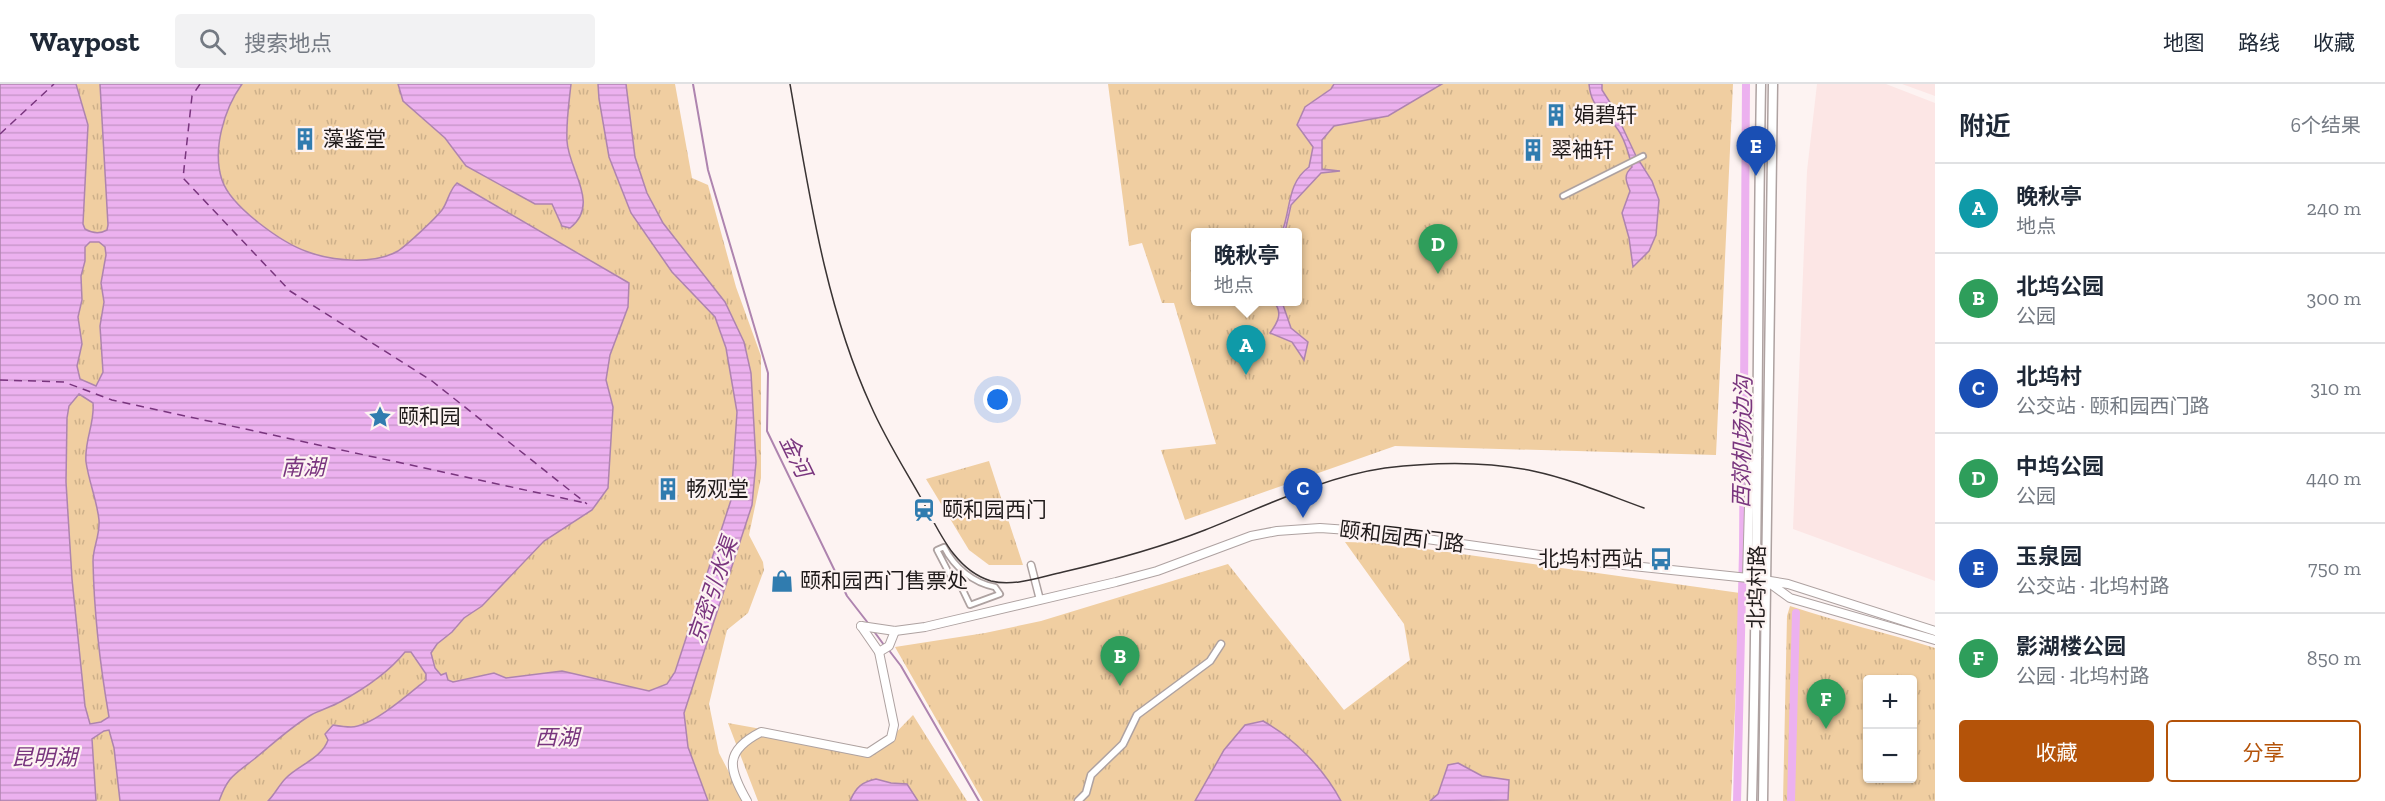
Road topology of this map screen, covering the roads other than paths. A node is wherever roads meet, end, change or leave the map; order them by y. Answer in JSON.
{"nodes":[{"id":1,"x":1761,"y":84,"type":"edge"},
{"id":2,"x":1773,"y":84,"type":"edge"},
{"id":3,"x":1643,"y":156,"type":"dead end"},
{"id":4,"x":1563,"y":196,"type":"dead end"},
{"id":5,"x":1757,"y":457,"type":"junction"},
{"id":6,"x":1750,"y":470,"type":"joint"},
{"id":7,"x":1031,"y":565,"type":"dead end"},
{"id":8,"x":1747,"y":578,"type":"junction"},
{"id":9,"x":1758,"y":579,"type":"junction"},
{"id":10,"x":1767,"y":581,"type":"junction"},
{"id":11,"x":1040,"y":600,"type":"junction"},
{"id":12,"x":970,"y":605,"type":"joint"},
{"id":13,"x":894,"y":631,"type":"junction"},
{"id":14,"x":1935,"y":631,"type":"edge"},
{"id":15,"x":1935,"y":640,"type":"edge"},
{"id":16,"x":1221,"y":644,"type":"dead end"},
{"id":17,"x":884,"y":650,"type":"junction"},
{"id":18,"x":747,"y":801,"type":"edge"},
{"id":19,"x":1078,"y":801,"type":"edge"},
{"id":20,"x":1752,"y":801,"type":"edge"},
{"id":21,"x":1763,"y":801,"type":"edge"}],
"edges":[{"from":1,"to":5,"type":"main road","name":"北坞村路"},
{"from":2,"to":10,"type":"main road","name":"北坞村路"},
{"from":3,"to":4,"type":"street"},
{"from":5,"to":6,"type":"main road"},
{"from":5,"to":9,"type":"main road","name":"北坞村路"},
{"from":6,"to":8,"type":"street","name":"北坞村路"},
{"from":7,"to":11,"type":"street"},
{"from":8,"to":9,"type":"street","name":"颐和园西门路"},
{"from":8,"to":11,"type":"street","name":"颐和园西门路"},
{"from":9,"to":10,"type":"street","name":"颐和园西门路"},
{"from":9,"to":20,"type":"main road","name":"北坞村路"},
{"from":10,"to":14,"type":"street","name":"颐和园西门路"},
{"from":10,"to":15,"type":"street"},
{"from":10,"to":21,"type":"main road","name":"北坞村路"},
{"from":11,"to":13,"type":"street","name":"颐和园西门路"},
{"from":12,"to":12,"type":"street"},
{"from":13,"to":17,"type":"street"},
{"from":13,"to":17,"type":"street","name":"颐和园西门路"},
{"from":16,"to":19,"type":"street"},
{"from":17,"to":18,"type":"street"}]}
